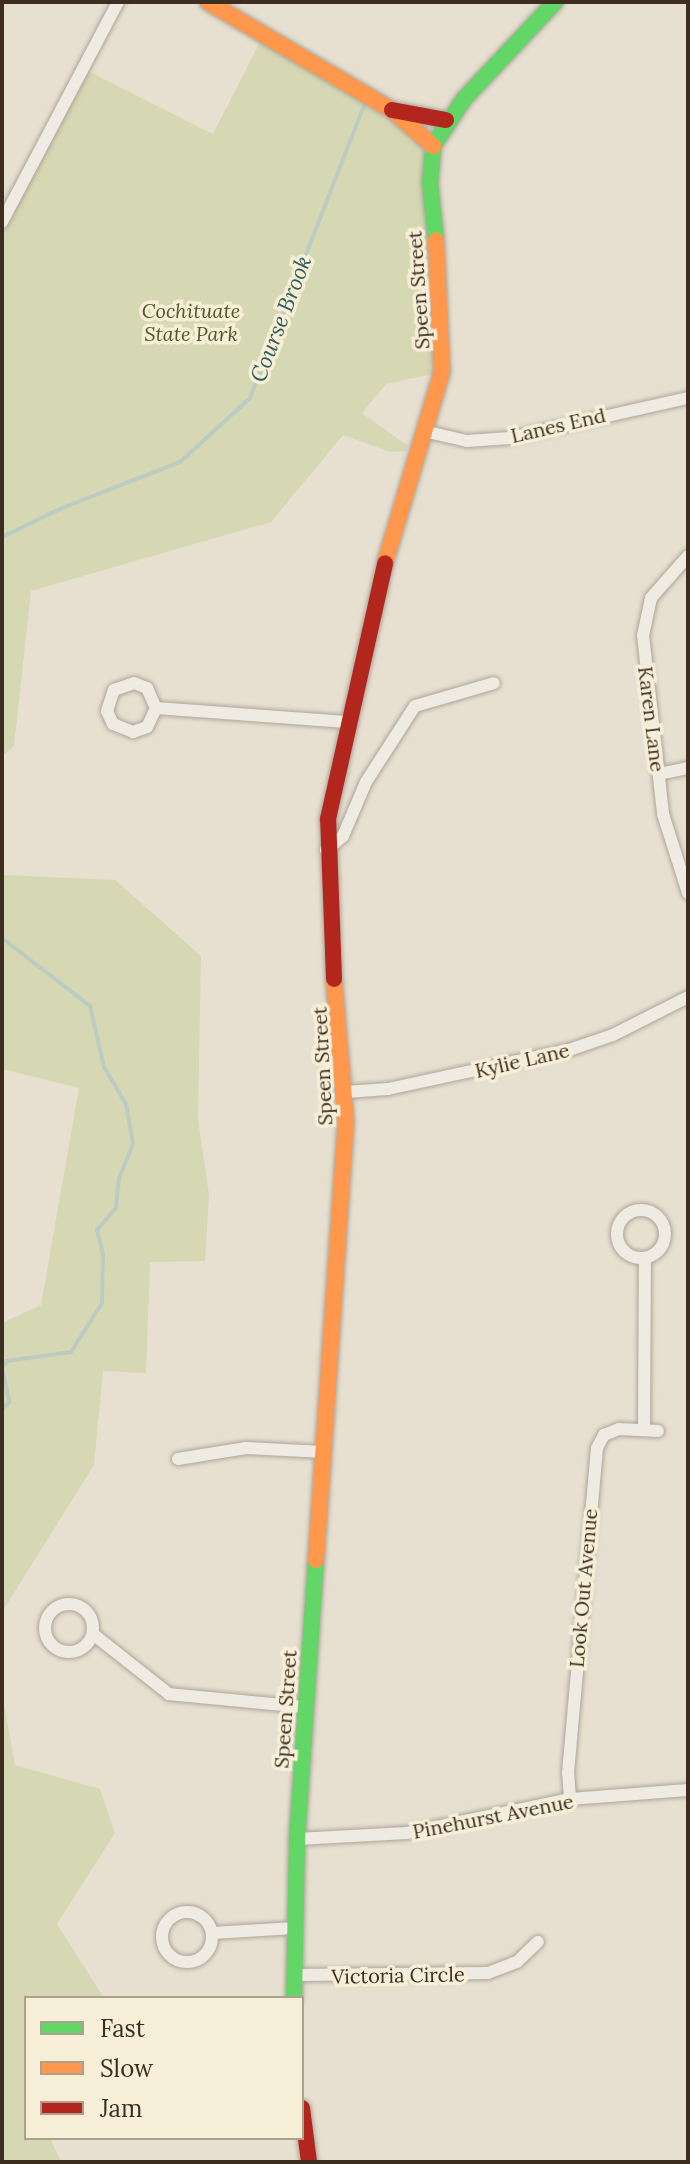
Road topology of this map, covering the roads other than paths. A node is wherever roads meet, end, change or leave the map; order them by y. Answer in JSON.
{"nodes":[{"id":1,"x":118,"y":2,"type":"edge"},
{"id":2,"x":208,"y":2,"type":"edge"},
{"id":3,"x":555,"y":2,"type":"edge"},
{"id":4,"x":392,"y":110,"type":"junction"},
{"id":5,"x":446,"y":120,"type":"junction"},
{"id":6,"x":433,"y":146,"type":"junction"},
{"id":7,"x":2,"y":222,"type":"edge"},
{"id":8,"x":688,"y":398,"type":"edge"},
{"id":9,"x":428,"y":432,"type":"junction"},
{"id":10,"x":688,"y":556,"type":"edge"},
{"id":11,"x":494,"y":683,"type":"dead end"},
{"id":12,"x":156,"y":708,"type":"junction"},
{"id":13,"x":346,"y":722,"type":"junction"},
{"id":14,"x":688,"y":768,"type":"edge"},
{"id":15,"x":659,"y":774,"type":"junction"},
{"id":16,"x":326,"y":850,"type":"junction"},
{"id":17,"x":688,"y":893,"type":"edge"},
{"id":18,"x":688,"y":997,"type":"edge"},
{"id":19,"x":346,"y":1092,"type":"junction"},
{"id":20,"x":645,"y":1258,"type":"junction"},
{"id":21,"x":644,"y":1429,"type":"junction"},
{"id":22,"x":658,"y":1431,"type":"dead end"},
{"id":23,"x":324,"y":1452,"type":"junction"},
{"id":24,"x":178,"y":1459,"type":"dead end"},
{"id":25,"x":93,"y":1634,"type":"junction"},
{"id":26,"x":305,"y":1707,"type":"junction"},
{"id":27,"x":688,"y":1790,"type":"edge"},
{"id":28,"x":570,"y":1799,"type":"junction"},
{"id":29,"x":297,"y":1839,"type":"junction"},
{"id":30,"x":295,"y":1928,"type":"junction"},
{"id":31,"x":212,"y":1933,"type":"junction"},
{"id":32,"x":538,"y":1942,"type":"dead end"},
{"id":33,"x":295,"y":1975,"type":"junction"},
{"id":34,"x":294,"y":1996,"type":"edge"},
{"id":35,"x":304,"y":2123,"type":"edge"},
{"id":36,"x":309,"y":2162,"type":"edge"}],
"edges":[{"from":1,"to":7,"type":"street"},
{"from":2,"to":4,"type":"street"},
{"from":3,"to":5,"type":"street"},
{"from":4,"to":5,"type":"street"},
{"from":4,"to":6,"type":"street"},
{"from":5,"to":6,"type":"street"},
{"from":6,"to":9,"type":"street","name":"Speen Street"},
{"from":8,"to":9,"type":"street","name":"Lanes End"},
{"from":9,"to":13,"type":"street","name":"Speen Street"},
{"from":10,"to":15,"type":"street","name":"Karen Lane"},
{"from":11,"to":16,"type":"street"},
{"from":12,"to":12,"type":"street"},
{"from":12,"to":13,"type":"street"},
{"from":13,"to":16,"type":"street","name":"Speen Street"},
{"from":14,"to":15,"type":"street"},
{"from":15,"to":17,"type":"street","name":"Karen Lane"},
{"from":16,"to":19,"type":"street","name":"Speen Street"},
{"from":18,"to":19,"type":"street","name":"Kylie Lane"},
{"from":19,"to":23,"type":"street","name":"Speen Street"},
{"from":20,"to":20,"type":"street"},
{"from":20,"to":21,"type":"street"},
{"from":21,"to":22,"type":"street","name":"Look Out Avenue"},
{"from":21,"to":28,"type":"street","name":"Look Out Avenue"},
{"from":23,"to":24,"type":"street"},
{"from":23,"to":26,"type":"street","name":"Speen Street"},
{"from":25,"to":25,"type":"street"},
{"from":25,"to":26,"type":"street"},
{"from":26,"to":29,"type":"street","name":"Speen Street"},
{"from":27,"to":28,"type":"street","name":"Pinehurst Avenue"},
{"from":28,"to":29,"type":"street","name":"Pinehurst Avenue"},
{"from":29,"to":30,"type":"street","name":"Speen Street"},
{"from":30,"to":31,"type":"street"},
{"from":30,"to":33,"type":"street","name":"Speen Street"},
{"from":31,"to":31,"type":"street"},
{"from":32,"to":33,"type":"street","name":"Victoria Circle"},
{"from":33,"to":34,"type":"street","name":"Speen Street"},
{"from":35,"to":36,"type":"street"}]}
